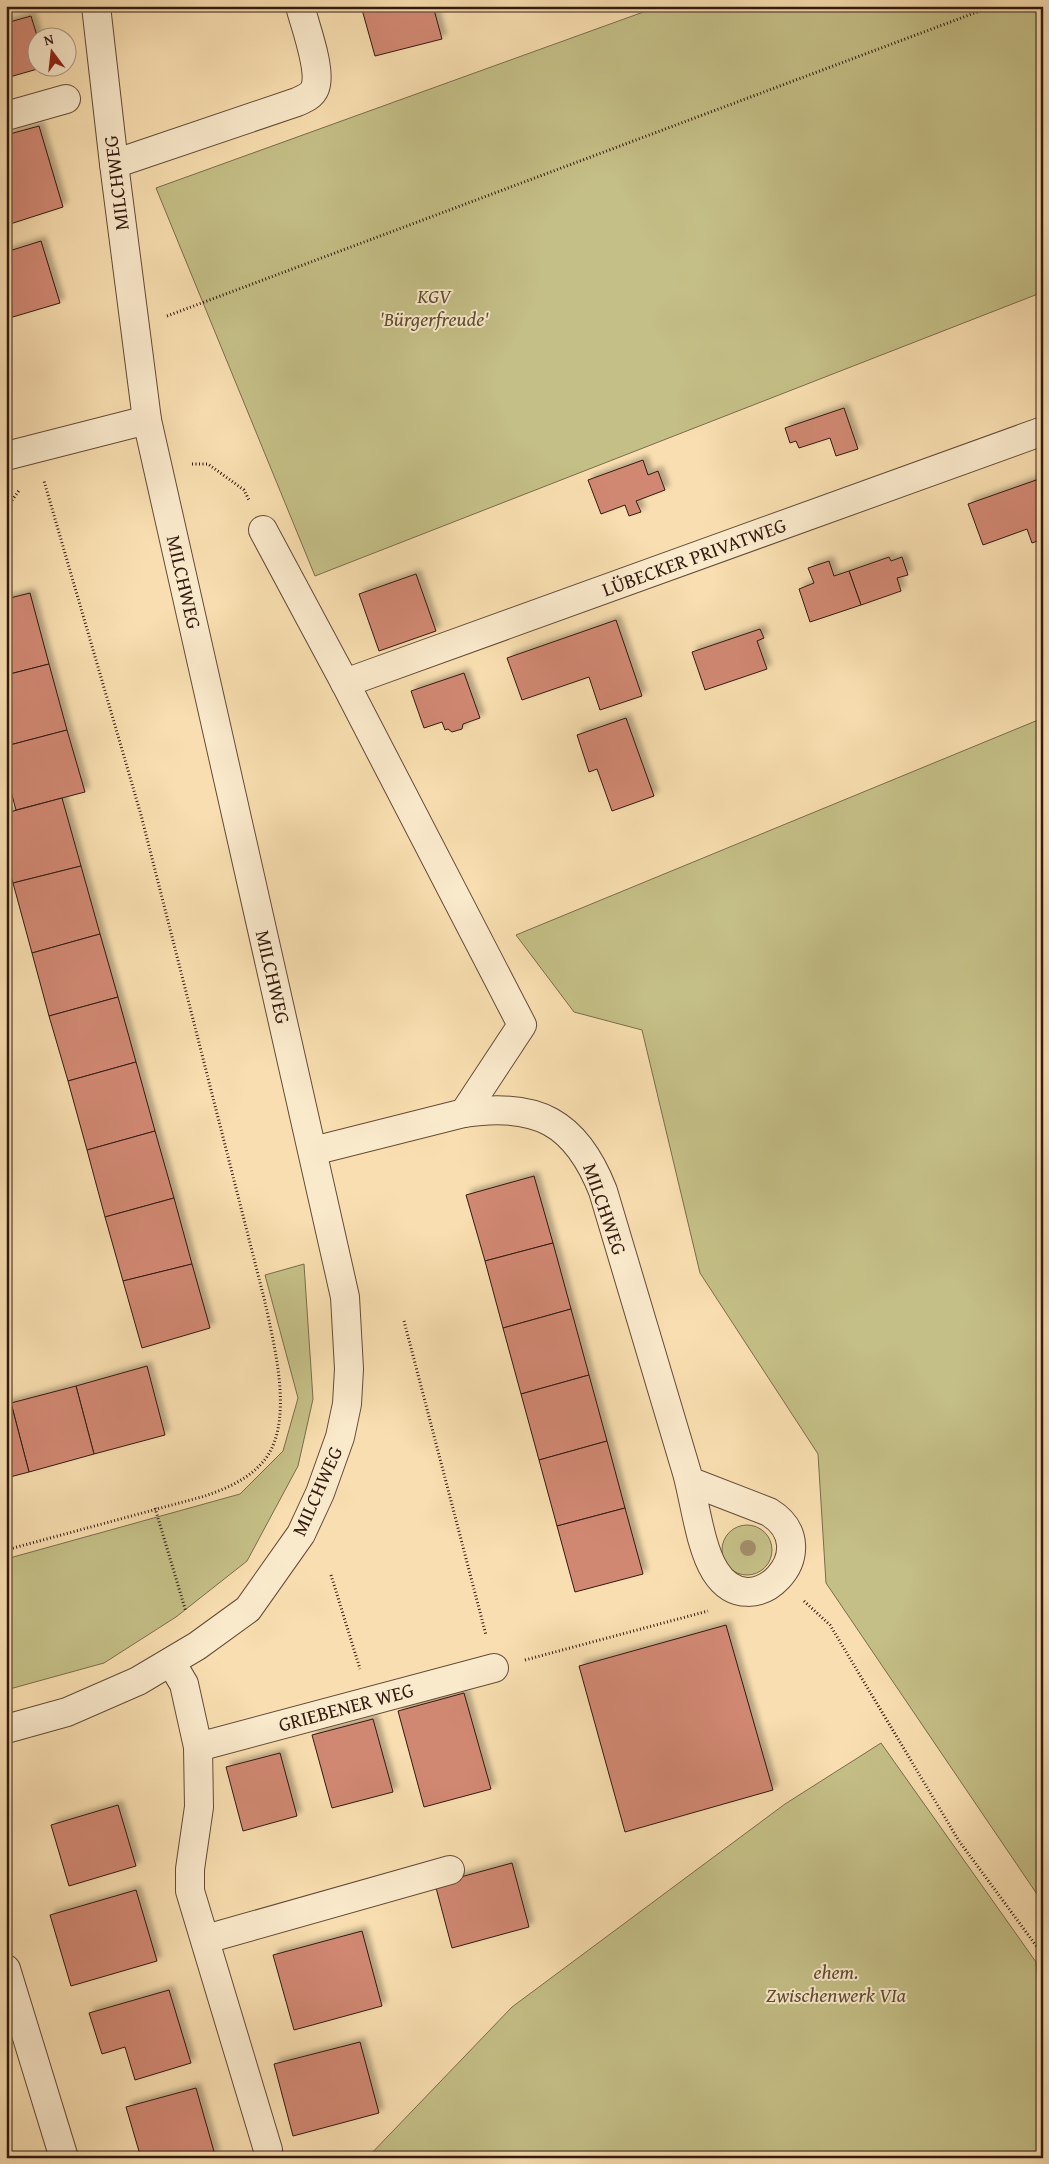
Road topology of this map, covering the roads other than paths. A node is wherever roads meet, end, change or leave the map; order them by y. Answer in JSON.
{"nodes":[{"id":1,"x":96,"y":6,"type":"edge"},
{"id":2,"x":300,"y":6,"type":"edge"},
{"id":3,"x":66,"y":99,"type":"dead end"},
{"id":4,"x":6,"y":116,"type":"edge"},
{"id":5,"x":114,"y":164,"type":"junction"},
{"id":6,"x":147,"y":420,"type":"junction"},
{"id":7,"x":1043,"y":431,"type":"edge"},
{"id":8,"x":6,"y":456,"type":"edge"},
{"id":9,"x":263,"y":530,"type":"road end"},
{"id":10,"x":345,"y":683,"type":"junction"},
{"id":11,"x":464,"y":1113,"type":"junction"},
{"id":12,"x":313,"y":1151,"type":"junction"},
{"id":13,"x":689,"y":1481,"type":"junction"},
{"id":14,"x":171,"y":1662,"type":"junction"},
{"id":15,"x":494,"y":1668,"type":"road end"},
{"id":16,"x":6,"y":1729,"type":"edge"},
{"id":17,"x":198,"y":1747,"type":"junction"},
{"id":18,"x":450,"y":1870,"type":"dead end"},
{"id":19,"x":206,"y":1939,"type":"junction"},
{"id":20,"x":6,"y":1969,"type":"edge"},
{"id":21,"x":268,"y":2150,"type":"dead end"},
{"id":22,"x":64,"y":2158,"type":"edge"}],
"edges":[{"from":1,"to":5,"type":"street","name":"MILCHWEG"},
{"from":2,"to":5,"type":"street"},
{"from":3,"to":4,"type":"street"},
{"from":5,"to":6,"type":"street","name":"MILCHWEG"},
{"from":6,"to":8,"type":"street"},
{"from":6,"to":12,"type":"street","name":"MILCHWEG"},
{"from":7,"to":10,"type":"street","name":"LÜBECKER PRIVATWEG"},
{"from":9,"to":10,"type":"street"},
{"from":10,"to":11,"type":"street"},
{"from":11,"to":12,"type":"street","name":"MILCHWEG"},
{"from":11,"to":13,"type":"street","name":"MILCHWEG"},
{"from":12,"to":14,"type":"street","name":"MILCHWEG"},
{"from":13,"to":13,"type":"street","name":"MILCHWEG"},
{"from":14,"to":16,"type":"street","name":"MILCHWEG"},
{"from":14,"to":17,"type":"street"},
{"from":15,"to":17,"type":"street","name":"GRIEBENER WEG"},
{"from":17,"to":19,"type":"street"},
{"from":18,"to":19,"type":"street"},
{"from":19,"to":21,"type":"street"},
{"from":20,"to":22,"type":"street"}]}
